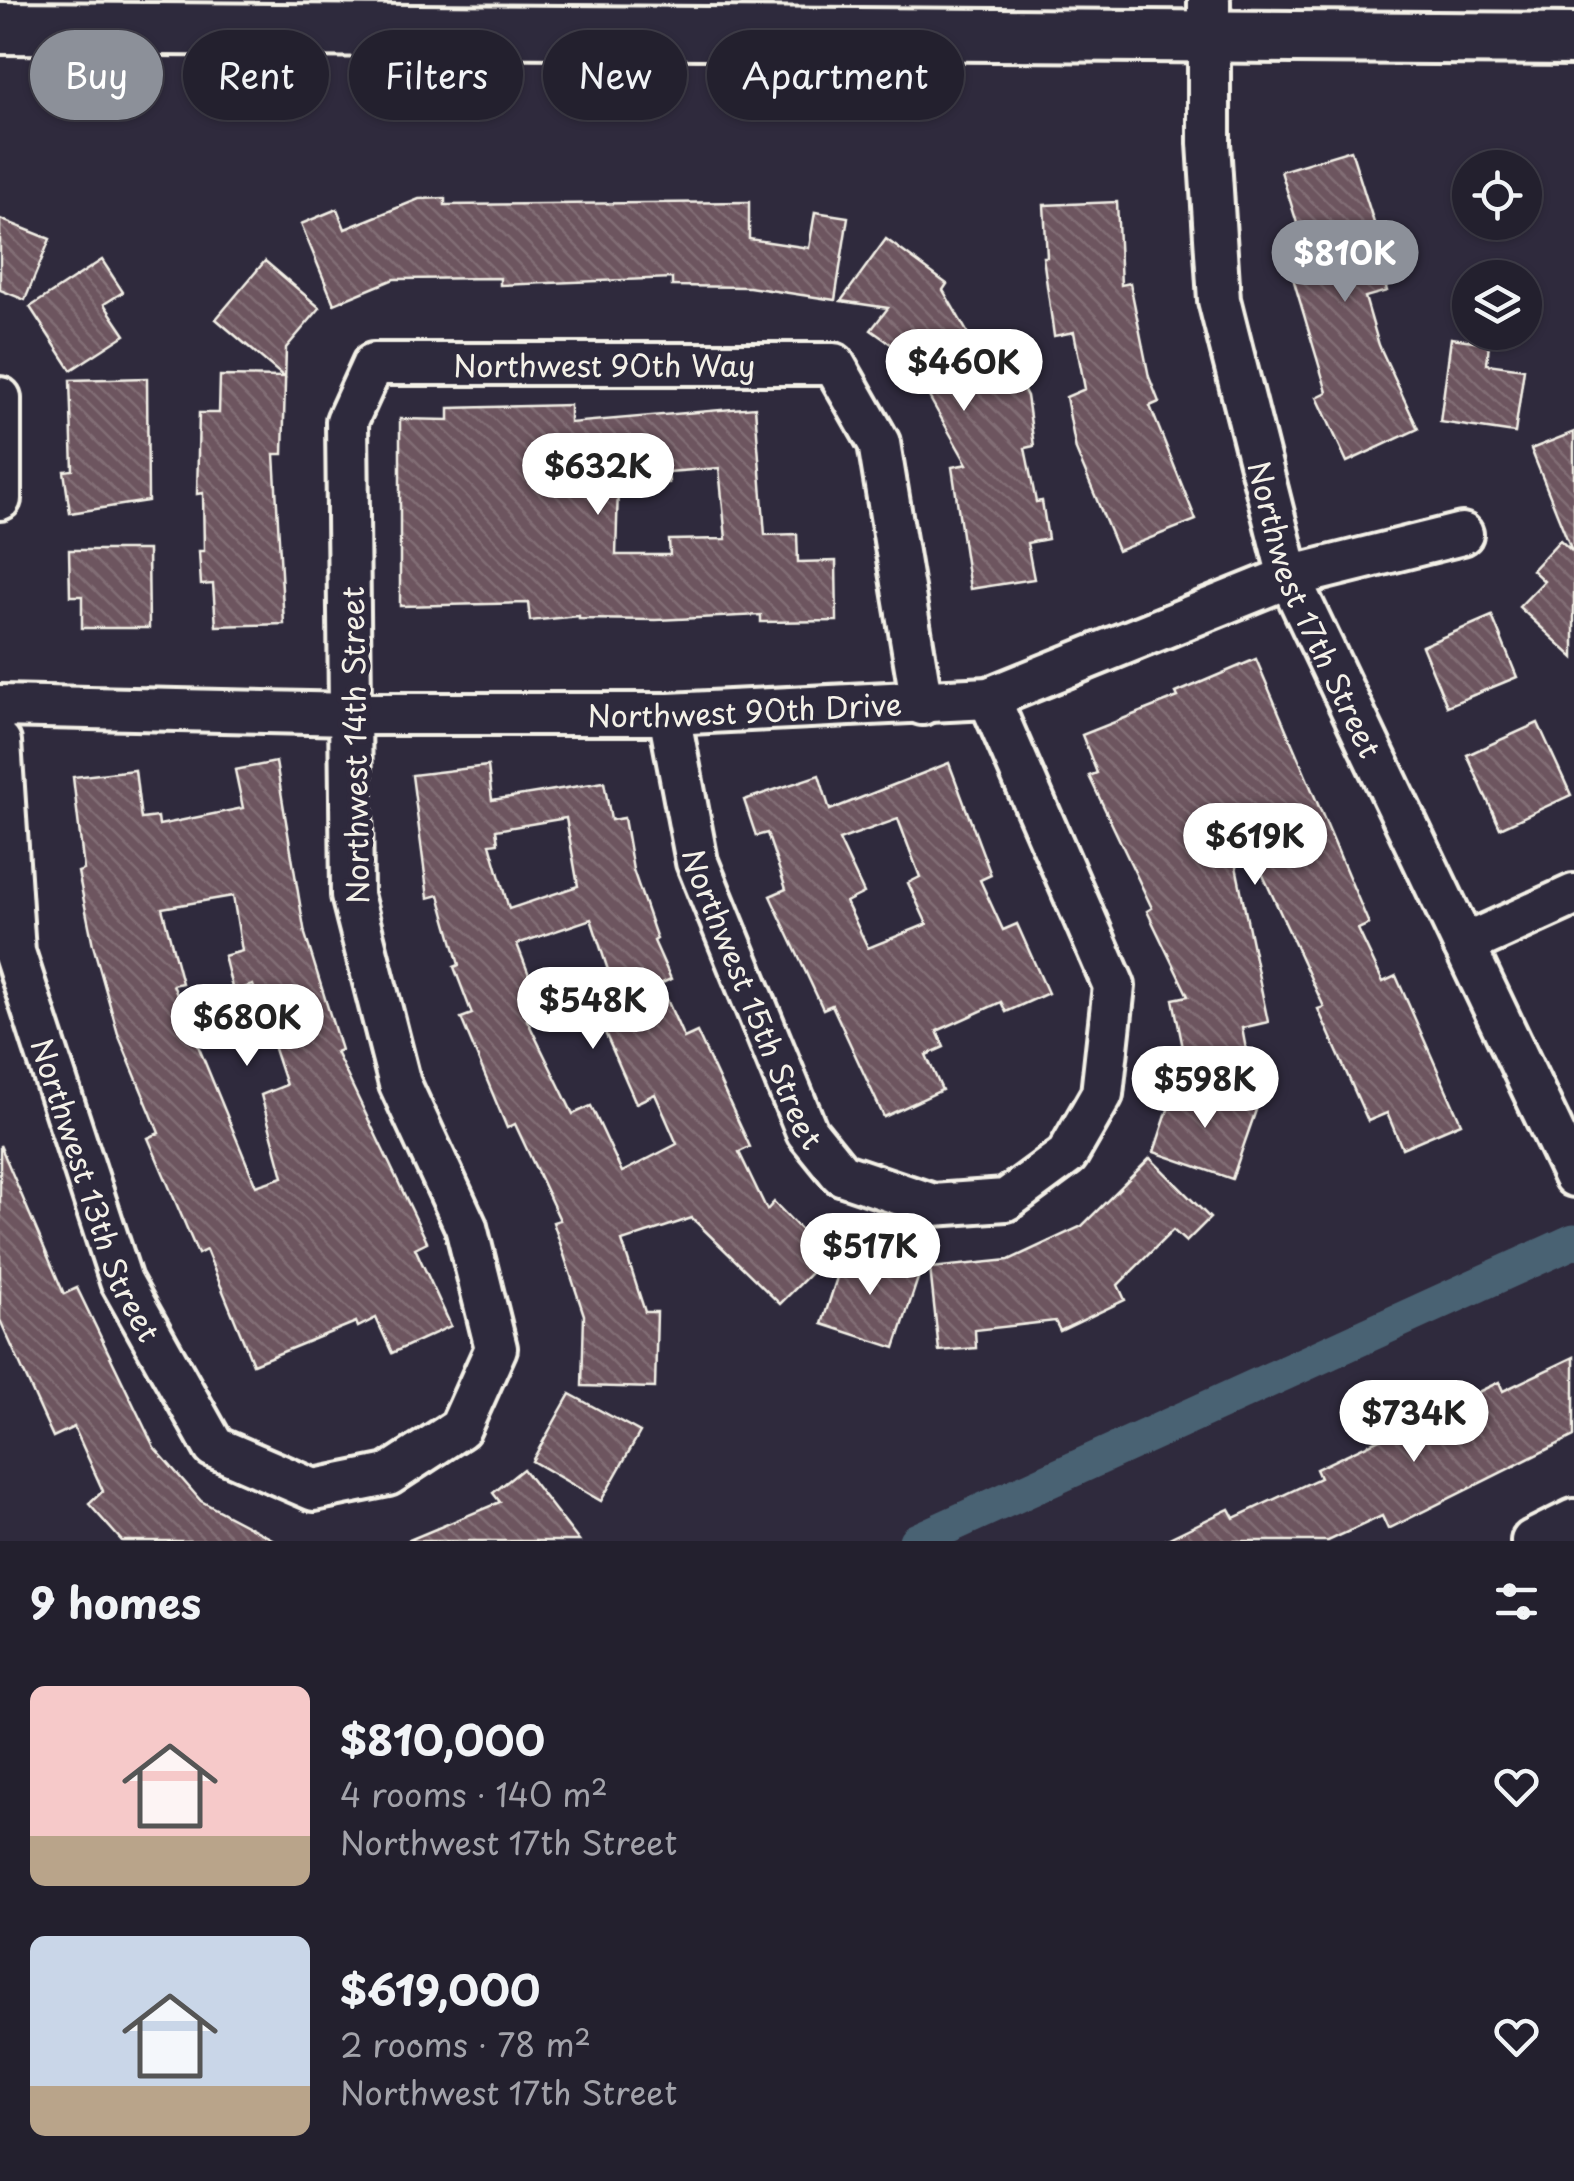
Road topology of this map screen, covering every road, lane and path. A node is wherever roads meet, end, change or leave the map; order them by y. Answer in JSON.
{"nodes":[{"id":1,"x":1209,"y":18,"type":"edge"},
{"id":2,"x":0,"y":28,"type":"edge"},
{"id":3,"x":1574,"y":40,"type":"edge"},
{"id":4,"x":373,"y":364,"type":"joint"},
{"id":5,"x":0,"y":398,"type":"edge"},
{"id":6,"x":0,"y":499,"type":"edge"},
{"id":7,"x":1462,"y":534,"type":"dead end"},
{"id":8,"x":1288,"y":578,"type":"junction"},
{"id":9,"x":989,"y":698,"type":"junction"},
{"id":10,"x":922,"y":704,"type":"junction"},
{"id":11,"x":0,"y":706,"type":"edge"},
{"id":12,"x":352,"y":714,"type":"junction"},
{"id":13,"x":670,"y":714,"type":"junction"},
{"id":14,"x":0,"y":742,"type":"edge"},
{"id":15,"x":1574,"y":895,"type":"edge"},
{"id":16,"x":1464,"y":945,"type":"junction"},
{"id":17,"x":1574,"y":1176,"type":"edge"},
{"id":18,"x":214,"y":1448,"type":"joint"},
{"id":19,"x":1574,"y":1520,"type":"edge"},
{"id":20,"x":1532,"y":1541,"type":"edge"}],
"edges":[{"from":1,"to":2,"type":"main road"},
{"from":1,"to":3,"type":"main road"},
{"from":1,"to":8,"type":"street","name":"Northwest 17th Street"},
{"from":4,"to":10,"type":"street","name":"Northwest 90th Way"},
{"from":4,"to":12,"type":"street","name":"Northwest 14th Street"},
{"from":5,"to":6,"type":"street"},
{"from":7,"to":8,"type":"street","name":"Northwest 90th Drive"},
{"from":8,"to":9,"type":"street","name":"Northwest 90th Drive"},
{"from":8,"to":16,"type":"street","name":"Northwest 17th Street"},
{"from":9,"to":10,"type":"street","name":"Northwest 90th Drive"},
{"from":9,"to":13,"type":"street","name":"Northwest 15th Street"},
{"from":10,"to":13,"type":"street","name":"Northwest 90th Drive"},
{"from":11,"to":12,"type":"street","name":"Northwest 90th Drive"},
{"from":12,"to":13,"type":"street","name":"Northwest 90th Drive"},
{"from":12,"to":18,"type":"street","name":"Northwest 14th Street"},
{"from":14,"to":18,"type":"street","name":"Northwest 13th Street"},
{"from":15,"to":16,"type":"street"},
{"from":16,"to":17,"type":"street","name":"Northwest 17th Street"},
{"from":19,"to":20,"type":"street"}]}
